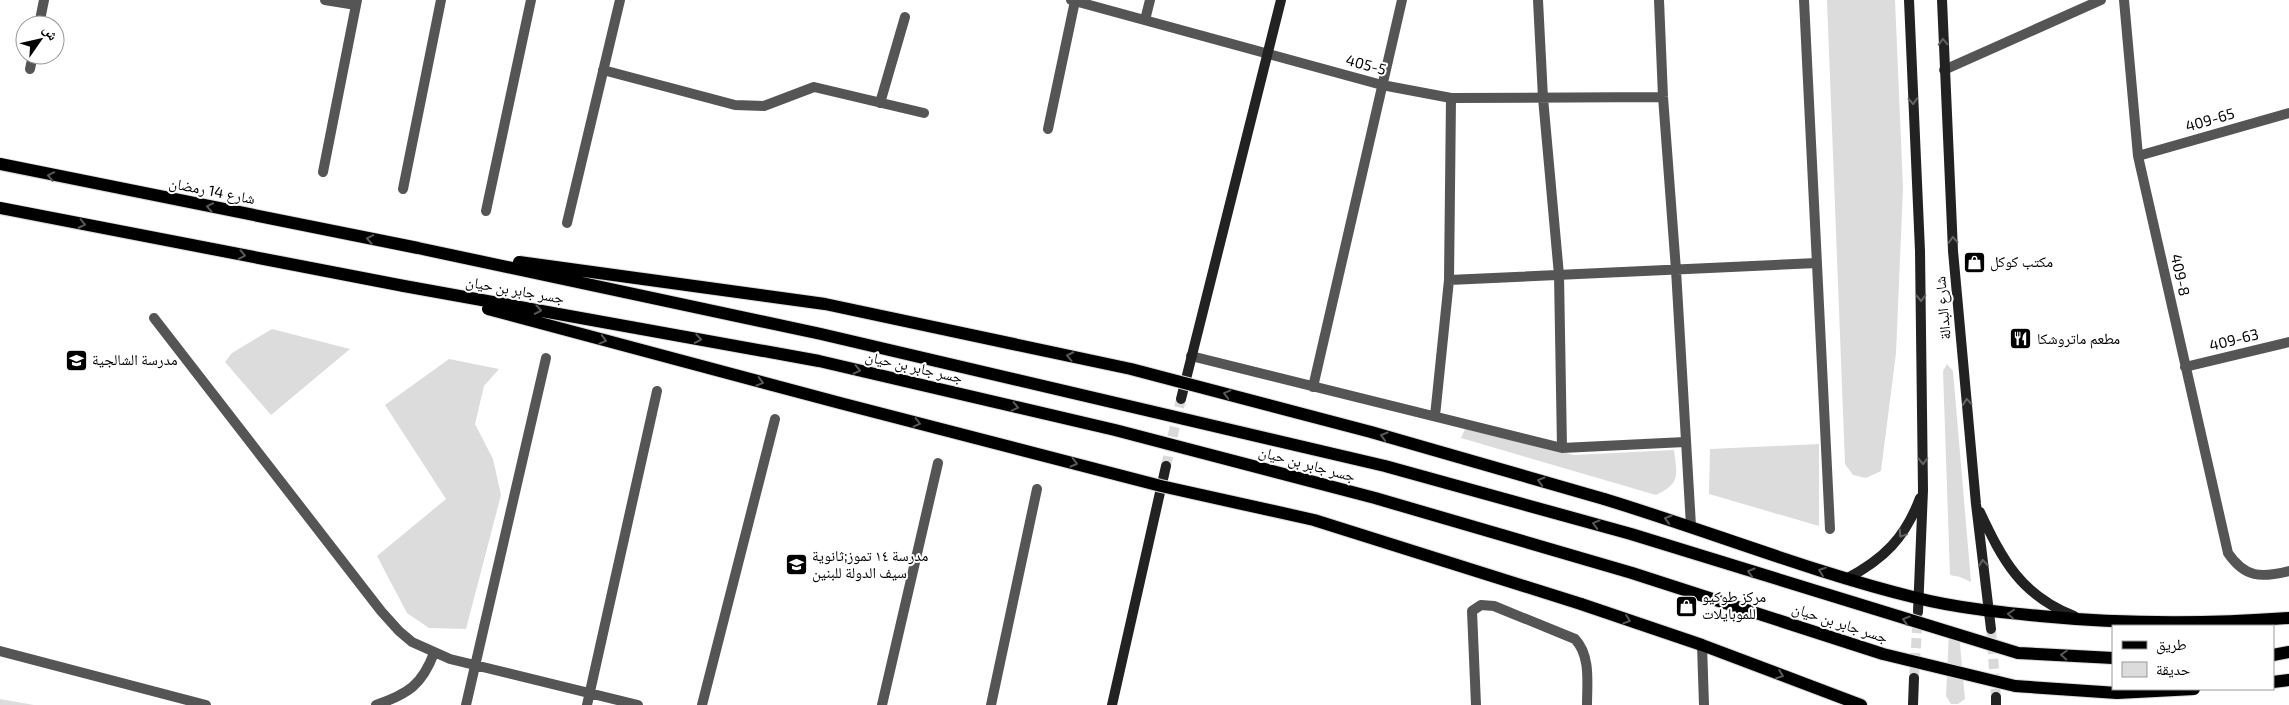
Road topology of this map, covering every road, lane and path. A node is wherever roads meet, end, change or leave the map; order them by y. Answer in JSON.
{"nodes":[{"id":1,"x":44,"y":0,"type":"edge"},
{"id":2,"x":325,"y":0,"type":"edge"},
{"id":3,"x":441,"y":0,"type":"edge"},
{"id":4,"x":531,"y":0,"type":"edge"},
{"id":5,"x":620,"y":0,"type":"edge"},
{"id":6,"x":1150,"y":0,"type":"edge"},
{"id":7,"x":1281,"y":0,"type":"edge"},
{"id":8,"x":1402,"y":0,"type":"edge"},
{"id":9,"x":1538,"y":0,"type":"edge"},
{"id":10,"x":1659,"y":0,"type":"edge"},
{"id":11,"x":1804,"y":0,"type":"edge"},
{"id":12,"x":1909,"y":0,"type":"edge"},
{"id":13,"x":1942,"y":0,"type":"edge"},
{"id":14,"x":2101,"y":0,"type":"edge"},
{"id":15,"x":2124,"y":0,"type":"edge"},
{"id":16,"x":1073,"y":1,"type":"edge"},
{"id":17,"x":357,"y":3,"type":"edge"},
{"id":18,"x":41,"y":15,"type":"edge"},
{"id":19,"x":905,"y":17,"type":"dead end"},
{"id":20,"x":1145,"y":20,"type":"junction"},
{"id":21,"x":1268,"y":54,"type":"junction"},
{"id":22,"x":31,"y":65,"type":"edge"},
{"id":23,"x":30,"y":69,"type":"dead end"},
{"id":24,"x":604,"y":70,"type":"junction"},
{"id":25,"x":1944,"y":70,"type":"junction"},
{"id":26,"x":1382,"y":85,"type":"junction"},
{"id":27,"x":1451,"y":98,"type":"junction"},
{"id":28,"x":1543,"y":98,"type":"junction"},
{"id":29,"x":1663,"y":98,"type":"junction"},
{"id":30,"x":880,"y":103,"type":"junction"},
{"id":31,"x":924,"y":113,"type":"dead end"},
{"id":32,"x":2289,"y":114,"type":"edge"},
{"id":33,"x":1048,"y":129,"type":"dead end"},
{"id":34,"x":2138,"y":156,"type":"junction"},
{"id":35,"x":0,"y":164,"type":"edge"},
{"id":36,"x":323,"y":172,"type":"dead end"},
{"id":37,"x":402,"y":189,"type":"dead end"},
{"id":38,"x":0,"y":208,"type":"edge"},
{"id":39,"x":486,"y":211,"type":"dead end"},
{"id":40,"x":567,"y":223,"type":"dead end"},
{"id":41,"x":418,"y":248,"type":"junction"},
{"id":42,"x":1817,"y":264,"type":"junction"},
{"id":43,"x":1676,"y":270,"type":"junction"},
{"id":44,"x":1559,"y":275,"type":"junction"},
{"id":45,"x":1449,"y":280,"type":"junction"},
{"id":46,"x":404,"y":286,"type":"junction"},
{"id":47,"x":154,"y":318,"type":"dead end"},
{"id":48,"x":2289,"y":342,"type":"edge"},
{"id":49,"x":1191,"y":356,"type":"junction"},
{"id":50,"x":546,"y":358,"type":"dead end"},
{"id":51,"x":2185,"y":367,"type":"junction"},
{"id":52,"x":1314,"y":386,"type":"junction"},
{"id":53,"x":657,"y":391,"type":"dead end"},
{"id":54,"x":1181,"y":399,"type":"tunnel mouth"},
{"id":55,"x":1435,"y":416,"type":"junction"},
{"id":56,"x":775,"y":419,"type":"dead end"},
{"id":57,"x":1686,"y":442,"type":"junction"},
{"id":58,"x":1562,"y":448,"type":"junction"},
{"id":59,"x":938,"y":463,"type":"dead end"},
{"id":60,"x":1166,"y":466,"type":"tunnel mouth"},
{"id":61,"x":1037,"y":489,"type":"dead end"},
{"id":62,"x":1923,"y":490,"type":"junction"},
{"id":63,"x":1976,"y":504,"type":"junction"},
{"id":64,"x":1690,"y":526,"type":"junction"},
{"id":65,"x":1830,"y":529,"type":"dead end"},
{"id":66,"x":2289,"y":571,"type":"edge"},
{"id":67,"x":1846,"y":579,"type":"junction"},
{"id":68,"x":1919,"y":605,"type":"junction"},
{"id":69,"x":1989,"y":612,"type":"junction"},
{"id":70,"x":2289,"y":618,"type":"edge"},
{"id":71,"x":2085,"y":620,"type":"junction"},
{"id":72,"x":1990,"y":629,"type":"tunnel mouth"},
{"id":73,"x":1702,"y":645,"type":"junction"},
{"id":74,"x":0,"y":650,"type":"edge"},
{"id":75,"x":2289,"y":652,"type":"edge"},
{"id":76,"x":434,"y":653,"type":"junction"},
{"id":77,"x":2274,"y":654,"type":"edge"},
{"id":78,"x":2112,"y":658,"type":"edge"},
{"id":79,"x":474,"y":666,"type":"junction"},
{"id":80,"x":1914,"y":678,"type":"tunnel mouth"},
{"id":81,"x":2289,"y":680,"type":"edge"},
{"id":82,"x":2274,"y":682,"type":"edge"},
{"id":83,"x":2178,"y":690,"type":"edge"},
{"id":84,"x":589,"y":694,"type":"junction"},
{"id":85,"x":206,"y":705,"type":"edge"},
{"id":86,"x":376,"y":705,"type":"edge"},
{"id":87,"x":466,"y":705,"type":"edge"},
{"id":88,"x":586,"y":705,"type":"edge"},
{"id":89,"x":638,"y":705,"type":"edge"},
{"id":90,"x":702,"y":705,"type":"edge"},
{"id":91,"x":882,"y":705,"type":"edge"},
{"id":92,"x":991,"y":705,"type":"edge"},
{"id":93,"x":1112,"y":705,"type":"edge"},
{"id":94,"x":1476,"y":705,"type":"edge"},
{"id":95,"x":1587,"y":705,"type":"edge"},
{"id":96,"x":1704,"y":705,"type":"edge"},
{"id":97,"x":1861,"y":705,"type":"edge"},
{"id":98,"x":1913,"y":705,"type":"edge"}],
"edges":[{"from":1,"to":18,"type":"street"},
{"from":2,"to":17,"type":"street"},
{"from":3,"to":37,"type":"street"},
{"from":4,"to":39,"type":"street"},
{"from":5,"to":24,"type":"street"},
{"from":6,"to":20,"type":"street"},
{"from":7,"to":21,"type":"main road"},
{"from":8,"to":26,"type":"street"},
{"from":9,"to":28,"type":"street"},
{"from":10,"to":29,"type":"street"},
{"from":11,"to":42,"type":"street"},
{"from":12,"to":62,"type":"main road","name":"شارع البدالة","one_way":true},
{"from":25,"to":13,"type":"main road","name":"شارع البدالة","one_way":true},
{"from":14,"to":25,"type":"street"},
{"from":15,"to":34,"type":"street","name":"409-8"},
{"from":16,"to":20,"type":"street","name":"405-5"},
{"from":16,"to":33,"type":"street"},
{"from":17,"to":36,"type":"street"},
{"from":19,"to":30,"type":"street"},
{"from":20,"to":21,"type":"street","name":"405-5"},
{"from":21,"to":26,"type":"street","name":"405-5"},
{"from":21,"to":49,"type":"main road"},
{"from":22,"to":23,"type":"street"},
{"from":24,"to":30,"type":"street"},
{"from":24,"to":40,"type":"street"},
{"from":63,"to":25,"type":"main road","name":"شارع البدالة","one_way":true},
{"from":26,"to":27,"type":"street","name":"405-5"},
{"from":26,"to":52,"type":"street"},
{"from":27,"to":28,"type":"street","name":"405-5"},
{"from":27,"to":45,"type":"street"},
{"from":28,"to":29,"type":"street","name":"405-5"},
{"from":28,"to":44,"type":"street"},
{"from":29,"to":43,"type":"street"},
{"from":30,"to":31,"type":"street"},
{"from":32,"to":34,"type":"street","name":"409-65"},
{"from":34,"to":51,"type":"street","name":"409-8"},
{"from":41,"to":35,"type":"main road","name":"شارع 14 رمضان","one_way":true},
{"from":38,"to":46,"type":"main road","one_way":true},
{"from":64,"to":41,"type":"main road","one_way":true,"bridge":true},
{"from":78,"to":41,"type":"main road","name":"جسر جابر بن حيان","one_way":true,"bridge":true},
{"from":42,"to":43,"type":"street"},
{"from":42,"to":65,"type":"street"},
{"from":43,"to":44,"type":"street"},
{"from":43,"to":57,"type":"street"},
{"from":44,"to":45,"type":"street"},
{"from":44,"to":58,"type":"street"},
{"from":45,"to":55,"type":"street"},
{"from":46,"to":73,"type":"main road","one_way":true,"bridge":true},
{"from":46,"to":83,"type":"main road","name":"جسر جابر بن حيان","one_way":true,"bridge":true},
{"from":47,"to":76,"type":"street"},
{"from":48,"to":51,"type":"street","name":"409-63"},
{"from":49,"to":52,"type":"street"},
{"from":49,"to":54,"type":"main road"},
{"from":50,"to":79,"type":"street"},
{"from":51,"to":66,"type":"street","name":"409-8"},
{"from":52,"to":55,"type":"street"},
{"from":53,"to":84,"type":"street"},
{"from":55,"to":58,"type":"street"},
{"from":56,"to":90,"type":"street"},
{"from":57,"to":58,"type":"street"},
{"from":57,"to":64,"type":"street"},
{"from":59,"to":91,"type":"street"},
{"from":60,"to":93,"type":"main road"},
{"from":61,"to":92,"type":"street"},
{"from":62,"to":67,"type":"main road","one_way":true},
{"from":62,"to":68,"type":"main road","name":"شارع البدالة"},
{"from":69,"to":63,"type":"main road","name":"شارع البدالة","one_way":true},
{"from":63,"to":71,"type":"main road"},
{"from":67,"to":64,"type":"main road","one_way":true},
{"from":67,"to":68,"type":"main road"},
{"from":68,"to":69,"type":"main road"},
{"from":71,"to":69,"type":"main road","one_way":true},
{"from":69,"to":72,"type":"main road","name":"شارع البدالة"},
{"from":70,"to":71,"type":"main road"},
{"from":73,"to":96,"type":"street"},
{"from":73,"to":97,"type":"main road","one_way":true},
{"from":74,"to":85,"type":"street"},
{"from":75,"to":77,"type":"main road"},
{"from":76,"to":79,"type":"street"},
{"from":76,"to":86,"type":"street"},
{"from":79,"to":84,"type":"street"},
{"from":79,"to":87,"type":"street"},
{"from":80,"to":98,"type":"main road"},
{"from":81,"to":82,"type":"main road"},
{"from":84,"to":88,"type":"street"},
{"from":84,"to":89,"type":"street"},
{"from":94,"to":95,"type":"street"}]}
